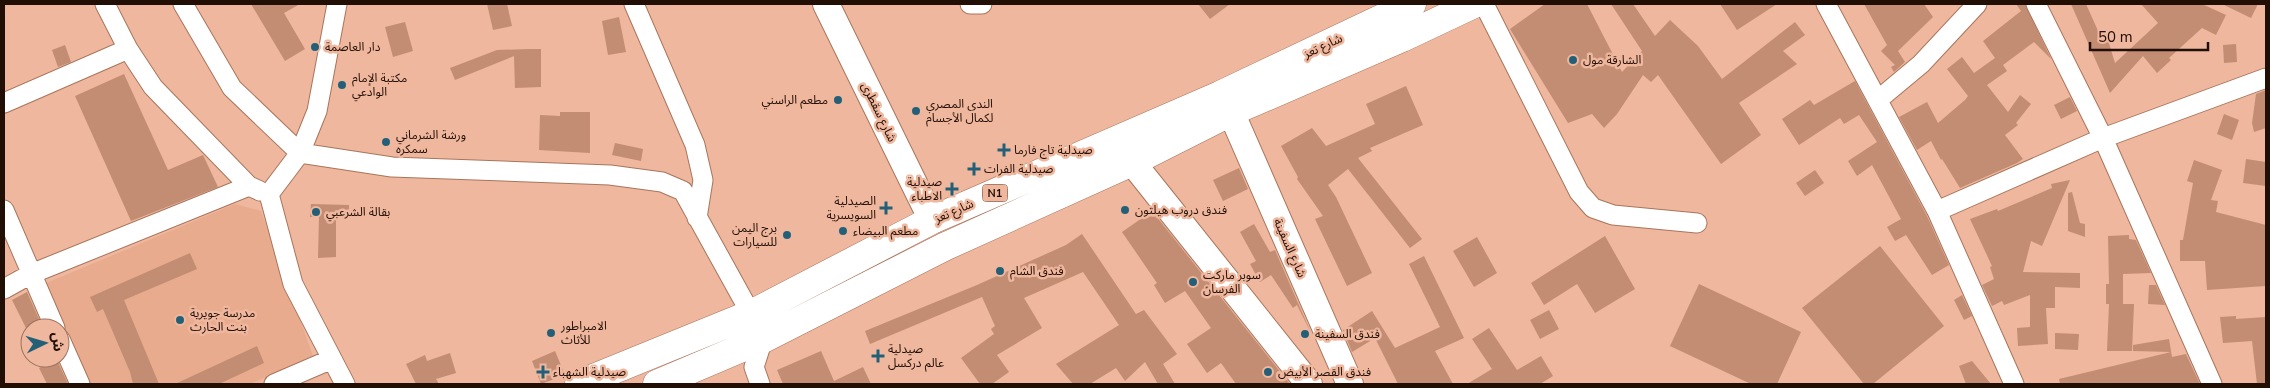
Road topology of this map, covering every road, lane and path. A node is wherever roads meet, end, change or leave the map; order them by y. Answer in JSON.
{"nodes":[{"id":1,"x":105,"y":4,"type":"edge"},
{"id":2,"x":183,"y":4,"type":"edge"},
{"id":3,"x":337,"y":4,"type":"edge"},
{"id":4,"x":634,"y":4,"type":"edge"},
{"id":5,"x":826,"y":4,"type":"edge"},
{"id":6,"x":970,"y":4,"type":"edge"},
{"id":7,"x":982,"y":4,"type":"edge"},
{"id":8,"x":1474,"y":4,"type":"edge"},
{"id":9,"x":1484,"y":4,"type":"edge"},
{"id":10,"x":1826,"y":4,"type":"edge"},
{"id":11,"x":1977,"y":4,"type":"edge"},
{"id":12,"x":2036,"y":4,"type":"edge"},
{"id":13,"x":1394,"y":7,"type":"edge"},
{"id":14,"x":128,"y":49,"type":"junction"},
{"id":15,"x":2266,"y":78,"type":"edge"},
{"id":16,"x":1879,"y":99,"type":"junction"},
{"id":17,"x":4,"y":103,"type":"edge"},
{"id":18,"x":1231,"y":112,"type":"junction"},
{"id":19,"x":2103,"y":138,"type":"junction"},
{"id":20,"x":300,"y":153,"type":"junction"},
{"id":21,"x":1132,"y":162,"type":"junction"},
{"id":22,"x":250,"y":186,"type":"junction"},
{"id":23,"x":269,"y":194,"type":"junction"},
{"id":24,"x":4,"y":210,"type":"edge"},
{"id":25,"x":1937,"y":211,"type":"junction"},
{"id":26,"x":697,"y":218,"type":"junction"},
{"id":27,"x":932,"y":220,"type":"junction"},
{"id":28,"x":1697,"y":223,"type":"dead end"},
{"id":29,"x":944,"y":247,"type":"junction"},
{"id":30,"x":31,"y":274,"type":"junction"},
{"id":31,"x":4,"y":289,"type":"edge"},
{"id":32,"x":751,"y":314,"type":"junction"},
{"id":33,"x":51,"y":318,"type":"edge"},
{"id":34,"x":332,"y":359,"type":"junction"},
{"id":35,"x":70,"y":362,"type":"edge"},
{"id":36,"x":748,"y":368,"type":"edge"},
{"id":37,"x":80,"y":384,"type":"edge"},
{"id":38,"x":274,"y":384,"type":"edge"},
{"id":39,"x":345,"y":384,"type":"edge"},
{"id":40,"x":579,"y":384,"type":"edge"},
{"id":41,"x":657,"y":384,"type":"edge"},
{"id":42,"x":1309,"y":384,"type":"edge"},
{"id":43,"x":1350,"y":384,"type":"edge"},
{"id":44,"x":2014,"y":384,"type":"edge"},
{"id":45,"x":2212,"y":384,"type":"edge"}],
"edges":[{"from":1,"to":14,"type":"street"},
{"from":2,"to":20,"type":"street"},
{"from":3,"to":20,"type":"street"},
{"from":4,"to":26,"type":"street"},
{"from":5,"to":27,"type":"street","name":"شارع سقطرى"},
{"from":6,"to":7,"type":"street"},
{"from":8,"to":18,"type":"highway","name":"شارع تعز","number":"N1"},
{"from":9,"to":28,"type":"street"},
{"from":10,"to":16,"type":"street"},
{"from":11,"to":16,"type":"street"},
{"from":12,"to":19,"type":"street"},
{"from":13,"to":27,"type":"highway","name":"شارع تعز","number":"N1"},
{"from":14,"to":17,"type":"street"},
{"from":14,"to":22,"type":"street"},
{"from":15,"to":19,"type":"street"},
{"from":16,"to":25,"type":"street"},
{"from":18,"to":21,"type":"highway","name":"شارع تعز","number":"N1"},
{"from":18,"to":43,"type":"street","name":"شارع السفينة"},
{"from":19,"to":25,"type":"street"},
{"from":19,"to":45,"type":"street"},
{"from":20,"to":23,"type":"street"},
{"from":20,"to":26,"type":"street"},
{"from":21,"to":29,"type":"highway","name":"شارع تعز","number":"N1"},
{"from":21,"to":42,"type":"street"},
{"from":22,"to":23,"type":"street"},
{"from":22,"to":30,"type":"street"},
{"from":23,"to":34,"type":"street"},
{"from":24,"to":30,"type":"street"},
{"from":25,"to":44,"type":"street"},
{"from":26,"to":32,"type":"street"},
{"from":27,"to":29,"type":"highway"},
{"from":27,"to":32,"type":"highway","name":"شارع تعز","number":"N1"},
{"from":29,"to":36,"type":"highway","name":"شارع تعز","number":"N1"},
{"from":30,"to":31,"type":"street"},
{"from":30,"to":33,"type":"street"},
{"from":32,"to":40,"type":"highway","name":"شارع تعز","number":"N1"},
{"from":34,"to":38,"type":"street"},
{"from":34,"to":39,"type":"street"},
{"from":35,"to":37,"type":"street"},
{"from":36,"to":41,"type":"highway","name":"شارع تعز","number":"N1"}]}
